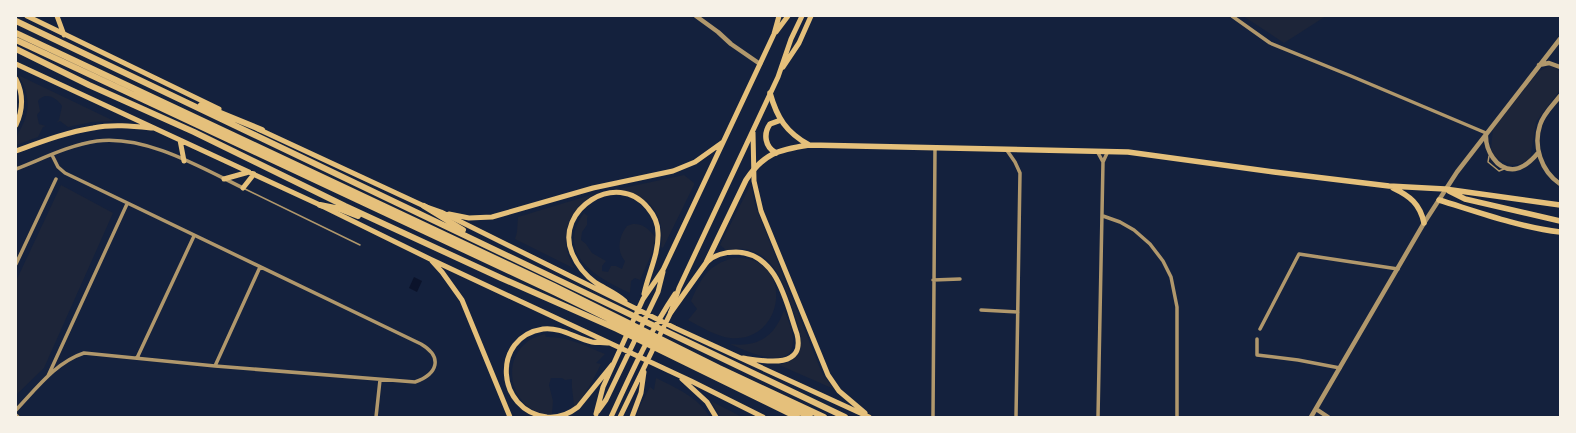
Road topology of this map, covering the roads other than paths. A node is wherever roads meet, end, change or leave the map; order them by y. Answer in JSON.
{"nodes":[{"id":1,"x":27,"y":16,"type":"edge"},
{"id":2,"x":57,"y":16,"type":"edge"},
{"id":3,"x":696,"y":16,"type":"edge"},
{"id":4,"x":779,"y":16,"type":"edge"},
{"id":5,"x":788,"y":16,"type":"edge"},
{"id":6,"x":802,"y":16,"type":"edge"},
{"id":7,"x":811,"y":16,"type":"edge"},
{"id":8,"x":1232,"y":16,"type":"edge"},
{"id":9,"x":16,"y":21,"type":"edge"},
{"id":10,"x":16,"y":33,"type":"edge"},
{"id":11,"x":774,"y":34,"type":"junction"},
{"id":12,"x":64,"y":35,"type":"junction"},
{"id":13,"x":1560,"y":39,"type":"edge"},
{"id":14,"x":16,"y":40,"type":"edge"},
{"id":15,"x":16,"y":48,"type":"edge"},
{"id":16,"x":16,"y":64,"type":"edge"},
{"id":17,"x":760,"y":64,"type":"junction"},
{"id":18,"x":1538,"y":66,"type":"junction"},
{"id":19,"x":1560,"y":67,"type":"edge"},
{"id":20,"x":778,"y":77,"type":"junction"},
{"id":21,"x":16,"y":79,"type":"edge"},
{"id":22,"x":139,"y":80,"type":"junction"},
{"id":23,"x":770,"y":93,"type":"junction"},
{"id":24,"x":1560,"y":96,"type":"edge"},
{"id":25,"x":781,"y":120,"type":"junction"},
{"id":26,"x":16,"y":125,"type":"edge"},
{"id":27,"x":156,"y":129,"type":"junction"},
{"id":28,"x":262,"y":130,"type":"junction"},
{"id":29,"x":752,"y":130,"type":"junction"},
{"id":30,"x":1486,"y":133,"type":"junction"},
{"id":31,"x":180,"y":140,"type":"junction"},
{"id":32,"x":724,"y":141,"type":"junction"},
{"id":33,"x":809,"y":145,"type":"junction"},
{"id":34,"x":935,"y":148,"type":"junction"},
{"id":35,"x":1006,"y":149,"type":"junction"},
{"id":36,"x":16,"y":151,"type":"edge"},
{"id":37,"x":1097,"y":151,"type":"junction"},
{"id":38,"x":1108,"y":151,"type":"junction"},
{"id":39,"x":776,"y":153,"type":"junction"},
{"id":40,"x":1538,"y":153,"type":"junction"},
{"id":41,"x":52,"y":155,"type":"junction"},
{"id":42,"x":184,"y":161,"type":"junction"},
{"id":43,"x":1103,"y":162,"type":"junction"},
{"id":44,"x":16,"y":169,"type":"edge"},
{"id":45,"x":753,"y":169,"type":"junction"},
{"id":46,"x":252,"y":173,"type":"junction"},
{"id":47,"x":56,"y":179,"type":"dead end"},
{"id":48,"x":224,"y":179,"type":"junction"},
{"id":49,"x":1560,"y":184,"type":"edge"},
{"id":50,"x":1389,"y":186,"type":"junction"},
{"id":51,"x":243,"y":188,"type":"junction"},
{"id":52,"x":1445,"y":190,"type":"junction"},
{"id":53,"x":1439,"y":200,"type":"junction"},
{"id":54,"x":127,"y":204,"type":"junction"},
{"id":55,"x":320,"y":205,"type":"junction"},
{"id":56,"x":1560,"y":205,"type":"edge"},
{"id":57,"x":424,"y":206,"type":"junction"},
{"id":58,"x":441,"y":212,"type":"junction"},
{"id":59,"x":1103,"y":216,"type":"junction"},
{"id":60,"x":1560,"y":221,"type":"edge"},
{"id":61,"x":1424,"y":223,"type":"junction"},
{"id":62,"x":388,"y":226,"type":"junction"},
{"id":63,"x":1560,"y":232,"type":"edge"},
{"id":64,"x":194,"y":236,"type":"junction"},
{"id":65,"x":360,"y":245,"type":"dead end"},
{"id":66,"x":430,"y":259,"type":"junction"},
{"id":67,"x":706,"y":262,"type":"junction"},
{"id":68,"x":16,"y":264,"type":"edge"},
{"id":69,"x":530,"y":266,"type":"junction"},
{"id":70,"x":260,"y":267,"type":"junction"},
{"id":71,"x":1398,"y":269,"type":"junction"},
{"id":72,"x":663,"y":270,"type":"junction"},
{"id":73,"x":960,"y":279,"type":"dead end"},
{"id":74,"x":933,"y":280,"type":"junction"},
{"id":75,"x":679,"y":288,"type":"junction"},
{"id":76,"x":643,"y":299,"type":"junction"},
{"id":77,"x":628,"y":305,"type":"junction"},
{"id":78,"x":981,"y":310,"type":"dead end"},
{"id":79,"x":671,"y":312,"type":"junction"},
{"id":80,"x":1018,"y":312,"type":"junction"},
{"id":81,"x":1260,"y":329,"type":"dead end"},
{"id":82,"x":1257,"y":339,"type":"dead end"},
{"id":83,"x":611,"y":343,"type":"junction"},
{"id":84,"x":734,"y":356,"type":"junction"},
{"id":85,"x":137,"y":358,"type":"junction"},
{"id":86,"x":614,"y":362,"type":"junction"},
{"id":87,"x":215,"y":366,"type":"junction"},
{"id":88,"x":645,"y":367,"type":"junction"},
{"id":89,"x":1340,"y":368,"type":"junction"},
{"id":90,"x":675,"y":374,"type":"junction"},
{"id":91,"x":48,"y":377,"type":"junction"},
{"id":92,"x":380,"y":380,"type":"junction"},
{"id":93,"x":1316,"y":409,"type":"junction"},
{"id":94,"x":16,"y":410,"type":"edge"},
{"id":95,"x":596,"y":416,"type":"edge"},
{"id":96,"x":376,"y":417,"type":"edge"},
{"id":97,"x":510,"y":417,"type":"edge"},
{"id":98,"x":611,"y":417,"type":"edge"},
{"id":99,"x":620,"y":417,"type":"edge"},
{"id":100,"x":632,"y":417,"type":"edge"},
{"id":101,"x":716,"y":417,"type":"edge"},
{"id":102,"x":762,"y":417,"type":"edge"},
{"id":103,"x":797,"y":417,"type":"edge"},
{"id":104,"x":810,"y":417,"type":"edge"},
{"id":105,"x":824,"y":417,"type":"edge"},
{"id":106,"x":845,"y":417,"type":"edge"},
{"id":107,"x":870,"y":417,"type":"edge"},
{"id":108,"x":933,"y":417,"type":"edge"},
{"id":109,"x":1016,"y":417,"type":"edge"},
{"id":110,"x":1098,"y":417,"type":"edge"},
{"id":111,"x":1177,"y":417,"type":"edge"},
{"id":112,"x":1311,"y":417,"type":"edge"},
{"id":113,"x":1328,"y":417,"type":"edge"}],
"edges":[{"from":1,"to":12,"type":"main road"},
{"from":2,"to":12,"type":"main road"},
{"from":3,"to":17,"type":"street"},
{"from":4,"to":11,"type":"main road"},
{"from":5,"to":11,"type":"main road"},
{"from":6,"to":20,"type":"main road"},
{"from":7,"to":20,"type":"main road"},
{"from":8,"to":30,"type":"street"},
{"from":9,"to":22,"type":"highway"},
{"from":10,"to":105,"type":"highway"},
{"from":11,"to":17,"type":"main road"},
{"from":12,"to":28,"type":"main road"},
{"from":13,"to":18,"type":"street"},
{"from":14,"to":104,"type":"highway"},
{"from":15,"to":62,"type":"highway"},
{"from":16,"to":27,"type":"main road"},
{"from":17,"to":32,"type":"main road"},
{"from":18,"to":19,"type":"street"},
{"from":18,"to":30,"type":"street"},
{"from":20,"to":23,"type":"main road"},
{"from":21,"to":26,"type":"main road"},
{"from":22,"to":28,"type":"highway"},
{"from":22,"to":69,"type":"highway"},
{"from":23,"to":25,"type":"main road"},
{"from":23,"to":29,"type":"main road"},
{"from":24,"to":40,"type":"street"},
{"from":25,"to":33,"type":"main road"},
{"from":25,"to":39,"type":"main road"},
{"from":27,"to":31,"type":"main road"},
{"from":27,"to":36,"type":"main road"},
{"from":28,"to":57,"type":"main road"},
{"from":29,"to":45,"type":"main road"},
{"from":29,"to":75,"type":"main road"},
{"from":30,"to":40,"type":"street"},
{"from":30,"to":52,"type":"street"},
{"from":31,"to":42,"type":"main road"},
{"from":31,"to":46,"type":"main road"},
{"from":32,"to":58,"type":"main road"},
{"from":32,"to":72,"type":"main road"},
{"from":33,"to":34,"type":"main road"},
{"from":33,"to":39,"type":"main road"},
{"from":34,"to":35,"type":"main road"},
{"from":34,"to":74,"type":"street"},
{"from":35,"to":37,"type":"main road"},
{"from":35,"to":80,"type":"street"},
{"from":37,"to":38,"type":"main road"},
{"from":37,"to":43,"type":"street"},
{"from":38,"to":43,"type":"street"},
{"from":38,"to":50,"type":"main road"},
{"from":39,"to":45,"type":"main road"},
{"from":40,"to":49,"type":"street"},
{"from":41,"to":42,"type":"street"},
{"from":41,"to":44,"type":"street"},
{"from":41,"to":54,"type":"street"},
{"from":42,"to":48,"type":"street"},
{"from":43,"to":59,"type":"street"},
{"from":45,"to":67,"type":"main road"},
{"from":45,"to":107,"type":"main road"},
{"from":46,"to":48,"type":"main road"},
{"from":46,"to":51,"type":"main road"},
{"from":46,"to":55,"type":"main road"},
{"from":47,"to":68,"type":"street"},
{"from":48,"to":51,"type":"street"},
{"from":50,"to":52,"type":"main road"},
{"from":50,"to":61,"type":"main road"},
{"from":51,"to":65,"type":"lane"},
{"from":52,"to":53,"type":"street"},
{"from":52,"to":56,"type":"main road"},
{"from":52,"to":60,"type":"main road"},
{"from":53,"to":61,"type":"street"},
{"from":53,"to":63,"type":"main road"},
{"from":54,"to":64,"type":"street"},
{"from":54,"to":91,"type":"street"},
{"from":55,"to":62,"type":"highway"},
{"from":55,"to":66,"type":"main road"},
{"from":57,"to":58,"type":"main road"},
{"from":57,"to":69,"type":"highway"},
{"from":58,"to":77,"type":"main road"},
{"from":59,"to":110,"type":"street"},
{"from":59,"to":111,"type":"street"},
{"from":61,"to":71,"type":"street"},
{"from":62,"to":103,"type":"highway"},
{"from":64,"to":70,"type":"street"},
{"from":64,"to":85,"type":"street"},
{"from":66,"to":83,"type":"main road"},
{"from":66,"to":97,"type":"main road"},
{"from":67,"to":79,"type":"main road"},
{"from":67,"to":84,"type":"main road"},
{"from":69,"to":106,"type":"highway"},
{"from":70,"to":87,"type":"street"},
{"from":70,"to":92,"type":"street"},
{"from":71,"to":81,"type":"street"},
{"from":71,"to":89,"type":"street"},
{"from":72,"to":76,"type":"main road"},
{"from":72,"to":95,"type":"main road"},
{"from":73,"to":74,"type":"street"},
{"from":74,"to":108,"type":"street"},
{"from":75,"to":79,"type":"main road"},
{"from":75,"to":98,"type":"main road"},
{"from":76,"to":77,"type":"main road"},
{"from":76,"to":86,"type":"main road"},
{"from":77,"to":84,"type":"main road"},
{"from":78,"to":80,"type":"street"},
{"from":79,"to":88,"type":"main road"},
{"from":80,"to":109,"type":"street"},
{"from":82,"to":89,"type":"street"},
{"from":83,"to":86,"type":"main road"},
{"from":83,"to":90,"type":"main road"},
{"from":84,"to":107,"type":"main road"},
{"from":85,"to":87,"type":"street"},
{"from":85,"to":91,"type":"street"},
{"from":86,"to":95,"type":"main road"},
{"from":87,"to":92,"type":"street"},
{"from":88,"to":99,"type":"main road"},
{"from":88,"to":100,"type":"main road"},
{"from":89,"to":93,"type":"street"},
{"from":90,"to":101,"type":"main road"},
{"from":90,"to":102,"type":"main road"},
{"from":91,"to":94,"type":"street"},
{"from":92,"to":96,"type":"street"},
{"from":93,"to":112,"type":"street"},
{"from":93,"to":113,"type":"street"}]}
